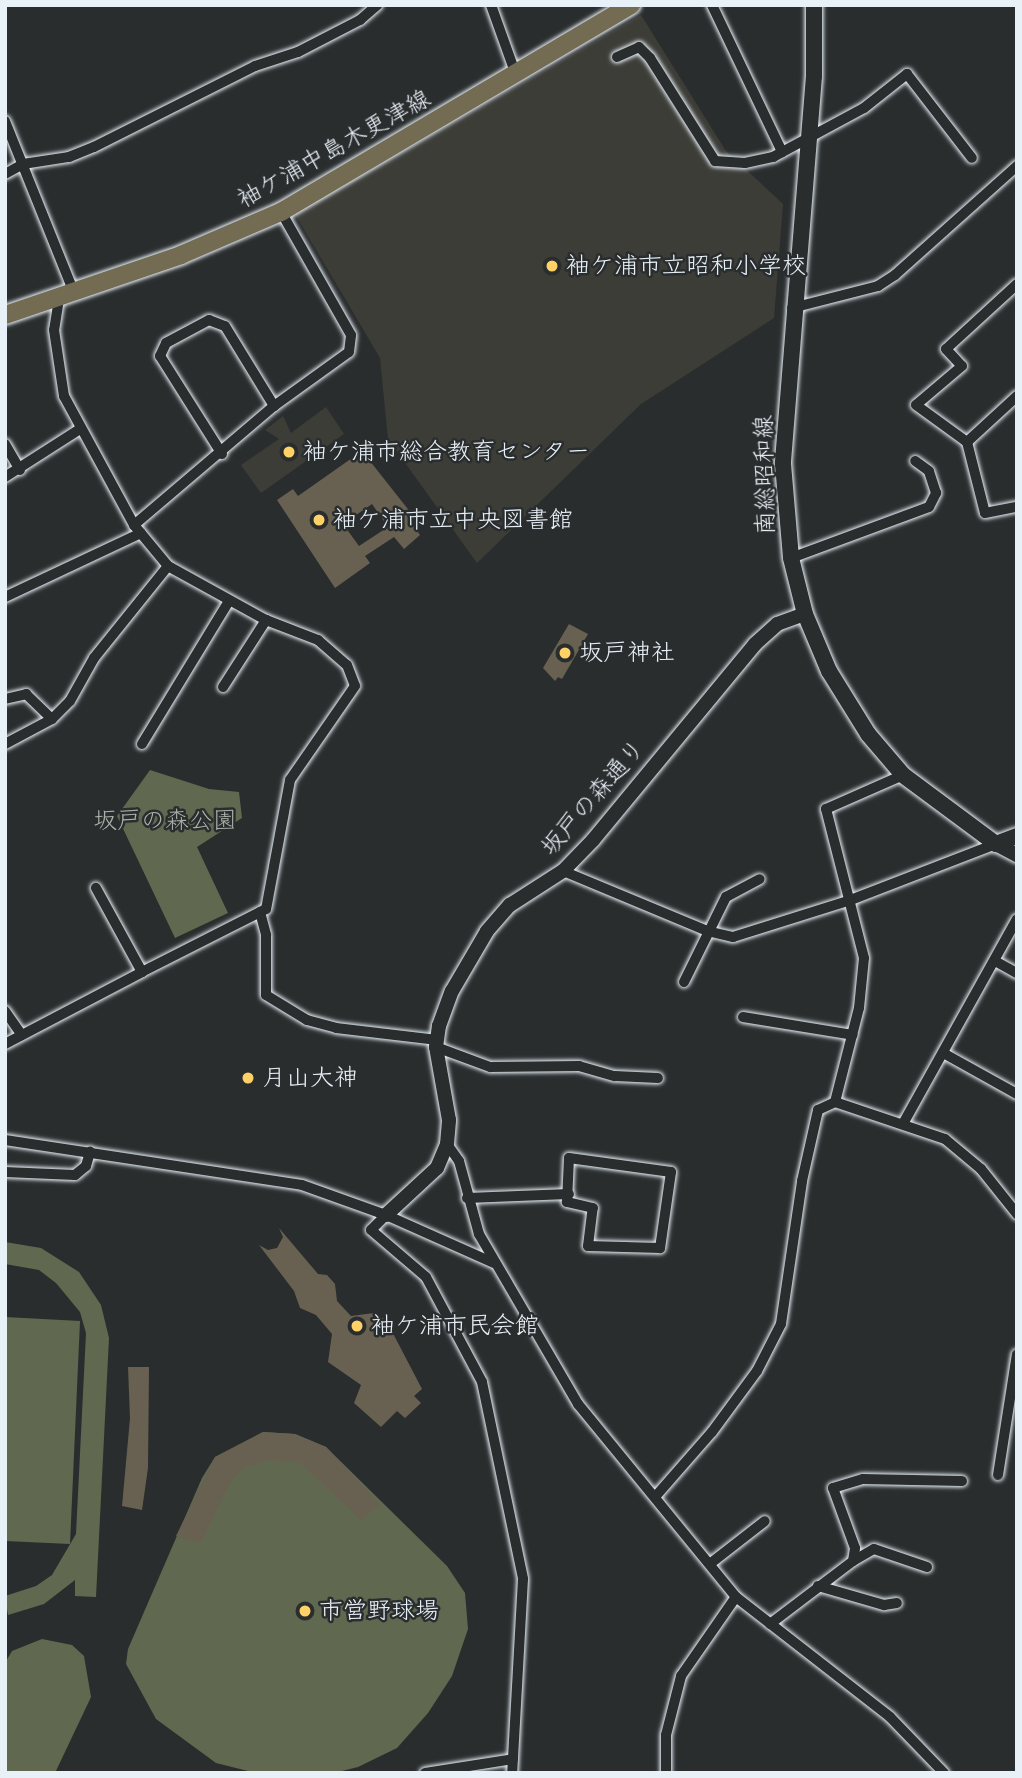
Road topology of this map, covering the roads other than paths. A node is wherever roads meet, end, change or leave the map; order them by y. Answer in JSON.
{"nodes":[{"id":1,"x":377,"y":5,"type":"edge"},
{"id":2,"x":491,"y":5,"type":"edge"},
{"id":3,"x":631,"y":5,"type":"edge"},
{"id":4,"x":712,"y":5,"type":"edge"},
{"id":5,"x":814,"y":5,"type":"edge"},
{"id":6,"x":617,"y":57,"type":"dead end"},
{"id":7,"x":515,"y":72,"type":"junction"},
{"id":8,"x":5,"y":121,"type":"edge"},
{"id":9,"x":808,"y":139,"type":"junction"},
{"id":10,"x":782,"y":152,"type":"junction"},
{"id":11,"x":972,"y":159,"type":"dead end"},
{"id":12,"x":23,"y":164,"type":"junction"},
{"id":13,"x":1017,"y":166,"type":"edge"},
{"id":14,"x":5,"y":174,"type":"edge"},
{"id":15,"x":281,"y":212,"type":"junction"},
{"id":16,"x":1017,"y":284,"type":"edge"},
{"id":17,"x":66,"y":296,"type":"junction"},
{"id":18,"x":792,"y":308,"type":"junction"},
{"id":19,"x":5,"y":316,"type":"edge"},
{"id":20,"x":1017,"y":396,"type":"edge"},
{"id":21,"x":274,"y":406,"type":"junction"},
{"id":22,"x":80,"y":429,"type":"junction"},
{"id":23,"x":967,"y":442,"type":"junction"},
{"id":24,"x":5,"y":444,"type":"edge"},
{"id":25,"x":222,"y":454,"type":"junction"},
{"id":26,"x":915,"y":461,"type":"dead end"},
{"id":27,"x":20,"y":470,"type":"junction"},
{"id":28,"x":5,"y":477,"type":"edge"},
{"id":29,"x":1017,"y":507,"type":"edge"},
{"id":30,"x":137,"y":529,"type":"junction"},
{"id":31,"x":791,"y":558,"type":"junction"},
{"id":32,"x":168,"y":566,"type":"junction"},
{"id":33,"x":5,"y":597,"type":"edge"},
{"id":34,"x":229,"y":601,"type":"junction"},
{"id":35,"x":805,"y":614,"type":"junction"},
{"id":36,"x":267,"y":620,"type":"junction"},
{"id":37,"x":223,"y":687,"type":"dead end"},
{"id":38,"x":5,"y":699,"type":"edge"},
{"id":39,"x":52,"y":719,"type":"junction"},
{"id":40,"x":5,"y":744,"type":"edge"},
{"id":41,"x":142,"y":744,"type":"dead end"},
{"id":42,"x":903,"y":775,"type":"junction"},
{"id":43,"x":1017,"y":836,"type":"edge"},
{"id":44,"x":996,"y":844,"type":"junction"},
{"id":45,"x":1017,"y":855,"type":"edge"},
{"id":46,"x":563,"y":871,"type":"junction"},
{"id":47,"x":760,"y":879,"type":"dead end"},
{"id":48,"x":96,"y":888,"type":"dead end"},
{"id":49,"x":848,"y":901,"type":"junction"},
{"id":50,"x":260,"y":912,"type":"junction"},
{"id":51,"x":1017,"y":919,"type":"edge"},
{"id":52,"x":707,"y":931,"type":"junction"},
{"id":53,"x":995,"y":961,"type":"junction"},
{"id":54,"x":142,"y":972,"type":"junction"},
{"id":55,"x":1017,"y":973,"type":"edge"},
{"id":56,"x":684,"y":982,"type":"dead end"},
{"id":57,"x":5,"y":1011,"type":"edge"},
{"id":58,"x":743,"y":1017,"type":"dead end"},
{"id":59,"x":22,"y":1035,"type":"junction"},
{"id":60,"x":853,"y":1035,"type":"junction"},
{"id":61,"x":5,"y":1044,"type":"edge"},
{"id":62,"x":436,"y":1044,"type":"junction"},
{"id":63,"x":945,"y":1054,"type":"junction"},
{"id":64,"x":658,"y":1078,"type":"dead end"},
{"id":65,"x":1017,"y":1094,"type":"edge"},
{"id":66,"x":835,"y":1102,"type":"junction"},
{"id":67,"x":904,"y":1122,"type":"junction"},
{"id":68,"x":5,"y":1140,"type":"edge"},
{"id":69,"x":447,"y":1144,"type":"junction"},
{"id":70,"x":90,"y":1152,"type":"junction"},
{"id":71,"x":5,"y":1172,"type":"edge"},
{"id":72,"x":569,"y":1194,"type":"junction"},
{"id":73,"x":467,"y":1198,"type":"junction"},
{"id":74,"x":386,"y":1214,"type":"junction"},
{"id":75,"x":1017,"y":1214,"type":"edge"},
{"id":76,"x":494,"y":1263,"type":"junction"},
{"id":77,"x":1017,"y":1354,"type":"edge"},
{"id":78,"x":998,"y":1475,"type":"dead end"},
{"id":79,"x":962,"y":1480,"type":"dead end"},
{"id":80,"x":654,"y":1497,"type":"junction"},
{"id":81,"x":765,"y":1521,"type":"dead end"},
{"id":82,"x":853,"y":1561,"type":"junction"},
{"id":83,"x":710,"y":1563,"type":"junction"},
{"id":84,"x":927,"y":1567,"type":"dead end"},
{"id":85,"x":818,"y":1586,"type":"junction"},
{"id":86,"x":736,"y":1597,"type":"junction"},
{"id":87,"x":897,"y":1603,"type":"dead end"},
{"id":88,"x":770,"y":1624,"type":"junction"},
{"id":89,"x":513,"y":1759,"type":"junction"},
{"id":90,"x":425,"y":1773,"type":"edge"},
{"id":91,"x":512,"y":1773,"type":"edge"},
{"id":92,"x":666,"y":1773,"type":"edge"},
{"id":93,"x":944,"y":1773,"type":"edge"}],
"edges":[{"from":1,"to":12,"type":"street"},
{"from":2,"to":7,"type":"street"},
{"from":3,"to":7,"type":"main road","name":"袖ケ浦中島木更津線"},
{"from":4,"to":10,"type":"street"},
{"from":5,"to":9,"type":"main road","name":"南総昭和線"},
{"from":6,"to":10,"type":"street"},
{"from":7,"to":15,"type":"main road","name":"袖ケ浦中島木更津線"},
{"from":8,"to":12,"type":"street"},
{"from":9,"to":10,"type":"street"},
{"from":9,"to":11,"type":"street"},
{"from":9,"to":18,"type":"main road","name":"南総昭和線"},
{"from":12,"to":14,"type":"street"},
{"from":12,"to":17,"type":"street"},
{"from":13,"to":18,"type":"street"},
{"from":15,"to":17,"type":"main road","name":"袖ケ浦中島木更津線"},
{"from":15,"to":21,"type":"street"},
{"from":16,"to":23,"type":"street"},
{"from":17,"to":19,"type":"main road","name":"袖ケ浦中島木更津線"},
{"from":17,"to":22,"type":"street"},
{"from":18,"to":31,"type":"main road","name":"南総昭和線"},
{"from":20,"to":23,"type":"street"},
{"from":21,"to":25,"type":"street"},
{"from":21,"to":25,"type":"street"},
{"from":22,"to":27,"type":"street"},
{"from":22,"to":30,"type":"street"},
{"from":23,"to":29,"type":"street"},
{"from":24,"to":27,"type":"street"},
{"from":25,"to":30,"type":"street"},
{"from":26,"to":31,"type":"street"},
{"from":27,"to":28,"type":"street"},
{"from":30,"to":32,"type":"street"},
{"from":30,"to":33,"type":"street"},
{"from":31,"to":35,"type":"main road","name":"南総昭和線"},
{"from":32,"to":34,"type":"street"},
{"from":32,"to":39,"type":"street"},
{"from":34,"to":36,"type":"street"},
{"from":34,"to":41,"type":"street"},
{"from":35,"to":42,"type":"main road","name":"南総昭和線"},
{"from":35,"to":46,"type":"street","name":"坂戸の森通り"},
{"from":36,"to":37,"type":"street"},
{"from":36,"to":50,"type":"street"},
{"from":38,"to":39,"type":"street"},
{"from":39,"to":40,"type":"street"},
{"from":42,"to":44,"type":"main road","name":"南総昭和線"},
{"from":42,"to":49,"type":"street"},
{"from":43,"to":44,"type":"main road"},
{"from":44,"to":45,"type":"street"},
{"from":44,"to":49,"type":"street"},
{"from":46,"to":52,"type":"street"},
{"from":46,"to":62,"type":"street","name":"坂戸の森通り"},
{"from":47,"to":52,"type":"street"},
{"from":48,"to":54,"type":"street"},
{"from":49,"to":52,"type":"street"},
{"from":49,"to":60,"type":"street"},
{"from":50,"to":54,"type":"street"},
{"from":50,"to":62,"type":"street"},
{"from":51,"to":53,"type":"street"},
{"from":52,"to":56,"type":"street"},
{"from":53,"to":55,"type":"street"},
{"from":53,"to":63,"type":"street"},
{"from":54,"to":59,"type":"street"},
{"from":57,"to":59,"type":"street"},
{"from":58,"to":60,"type":"street"},
{"from":59,"to":61,"type":"street"},
{"from":60,"to":66,"type":"street"},
{"from":62,"to":64,"type":"street"},
{"from":62,"to":69,"type":"street","name":"坂戸の森通り"},
{"from":63,"to":65,"type":"street"},
{"from":63,"to":67,"type":"street"},
{"from":66,"to":67,"type":"street"},
{"from":66,"to":80,"type":"street"},
{"from":67,"to":75,"type":"street"},
{"from":68,"to":70,"type":"street"},
{"from":69,"to":73,"type":"street"},
{"from":69,"to":74,"type":"street","name":"坂戸の森通り"},
{"from":70,"to":71,"type":"street"},
{"from":70,"to":74,"type":"street"},
{"from":72,"to":72,"type":"street"},
{"from":72,"to":73,"type":"street"},
{"from":73,"to":76,"type":"street"},
{"from":74,"to":76,"type":"street"},
{"from":74,"to":89,"type":"street"},
{"from":76,"to":80,"type":"street"},
{"from":77,"to":78,"type":"street"},
{"from":79,"to":82,"type":"street"},
{"from":80,"to":83,"type":"street"},
{"from":81,"to":83,"type":"street"},
{"from":82,"to":84,"type":"street"},
{"from":82,"to":85,"type":"street"},
{"from":83,"to":86,"type":"street"},
{"from":85,"to":87,"type":"street"},
{"from":85,"to":88,"type":"street"},
{"from":86,"to":88,"type":"street"},
{"from":86,"to":92,"type":"street"},
{"from":88,"to":93,"type":"street"},
{"from":89,"to":90,"type":"street"},
{"from":89,"to":91,"type":"street"}]}
